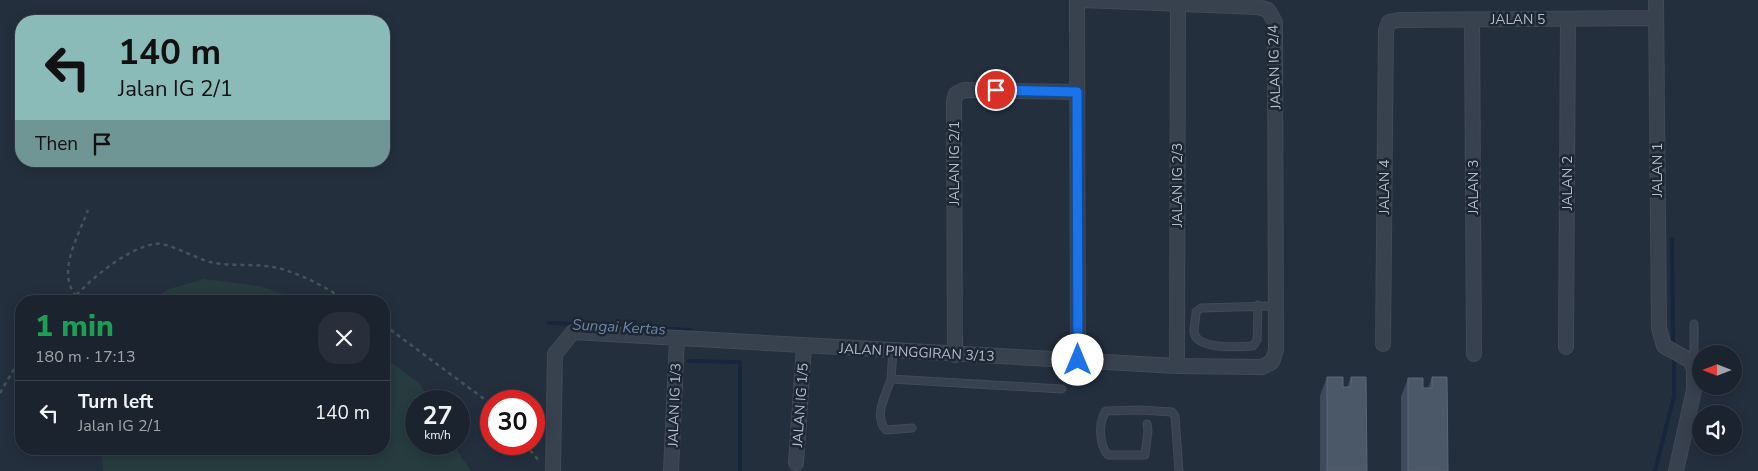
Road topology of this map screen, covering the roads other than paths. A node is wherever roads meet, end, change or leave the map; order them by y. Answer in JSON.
{"nodes":[{"id":1,"x":1656,"y":0,"type":"edge"},
{"id":2,"x":1178,"y":4,"type":"junction"},
{"id":3,"x":1656,"y":18,"type":"junction"},
{"id":4,"x":1568,"y":19,"type":"junction"},
{"id":5,"x":1472,"y":20,"type":"junction"},
{"id":6,"x":1386,"y":30,"type":"joint"},
{"id":7,"x":1077,"y":92,"type":"junction"},
{"id":8,"x":1258,"y":306,"type":"junction"},
{"id":9,"x":1276,"y":306,"type":"junction"},
{"id":10,"x":1694,"y":324,"type":"dead end"},
{"id":11,"x":676,"y":338,"type":"junction"},
{"id":12,"x":1383,"y":344,"type":"dead end"},
{"id":13,"x":1694,"y":345,"type":"edge"},
{"id":14,"x":804,"y":346,"type":"junction"},
{"id":15,"x":1566,"y":346,"type":"dead end"},
{"id":16,"x":893,"y":351,"type":"junction"},
{"id":17,"x":1474,"y":354,"type":"dead end"},
{"id":18,"x":955,"y":355,"type":"junction"},
{"id":19,"x":1078,"y":360,"type":"junction"},
{"id":20,"x":1692,"y":364,"type":"edge"},
{"id":21,"x":1177,"y":366,"type":"junction"},
{"id":22,"x":1262,"y":367,"type":"joint"},
{"id":23,"x":891,"y":379,"type":"junction"},
{"id":24,"x":1062,"y":389,"type":"dead end"},
{"id":25,"x":1693,"y":395,"type":"edge"},
{"id":26,"x":1147,"y":424,"type":"dead end"},
{"id":27,"x":912,"y":428,"type":"dead end"},
{"id":28,"x":796,"y":463,"type":"dead end"},
{"id":29,"x":548,"y":468,"type":"edge"},
{"id":30,"x":671,"y":471,"type":"edge"},
{"id":31,"x":1180,"y":471,"type":"edge"},
{"id":32,"x":1677,"y":471,"type":"edge"}],
"edges":[{"from":1,"to":3,"type":"street","name":"JALAN 1"},
{"from":2,"to":7,"type":"street","name":"JALAN IG 2/4"},
{"from":2,"to":9,"type":"street","name":"JALAN IG 2/4"},
{"from":2,"to":21,"type":"street","name":"JALAN IG 2/3"},
{"from":3,"to":4,"type":"street","name":"JALAN 5"},
{"from":3,"to":20,"type":"street","name":"JALAN 1"},
{"from":4,"to":5,"type":"street","name":"JALAN 5"},
{"from":4,"to":15,"type":"street","name":"JALAN 2"},
{"from":5,"to":6,"type":"street","name":"JALAN 5"},
{"from":5,"to":17,"type":"street","name":"JALAN 3"},
{"from":6,"to":12,"type":"street","name":"JALAN 4"},
{"from":7,"to":18,"type":"street","name":"JALAN IG 2/1"},
{"from":7,"to":19,"type":"street","name":"JALAN IG 2/4"},
{"from":8,"to":8,"type":"lane"},
{"from":8,"to":9,"type":"lane"},
{"from":9,"to":22,"type":"street","name":"JALAN IG 2/4"},
{"from":10,"to":13,"type":"lane"},
{"from":11,"to":14,"type":"street","name":"JALAN PINGGIRAN 3/13"},
{"from":11,"to":29,"type":"street","name":"JALAN PINGGIRAN 3/13"},
{"from":11,"to":30,"type":"street","name":"JALAN IG 1/3"},
{"from":14,"to":16,"type":"street","name":"JALAN PINGGIRAN 3/13"},
{"from":14,"to":28,"type":"street","name":"JALAN IG 1/5"},
{"from":16,"to":18,"type":"street","name":"JALAN PINGGIRAN 3/13"},
{"from":16,"to":23,"type":"lane"},
{"from":18,"to":19,"type":"street","name":"JALAN PINGGIRAN 3/13"},
{"from":19,"to":21,"type":"street","name":"JALAN PINGGIRAN 3/13"},
{"from":21,"to":22,"type":"street","name":"JALAN PINGGIRAN 3/13"},
{"from":23,"to":24,"type":"lane"},
{"from":23,"to":27,"type":"lane"},
{"from":25,"to":32,"type":"street"},
{"from":26,"to":31,"type":"lane"}]}
